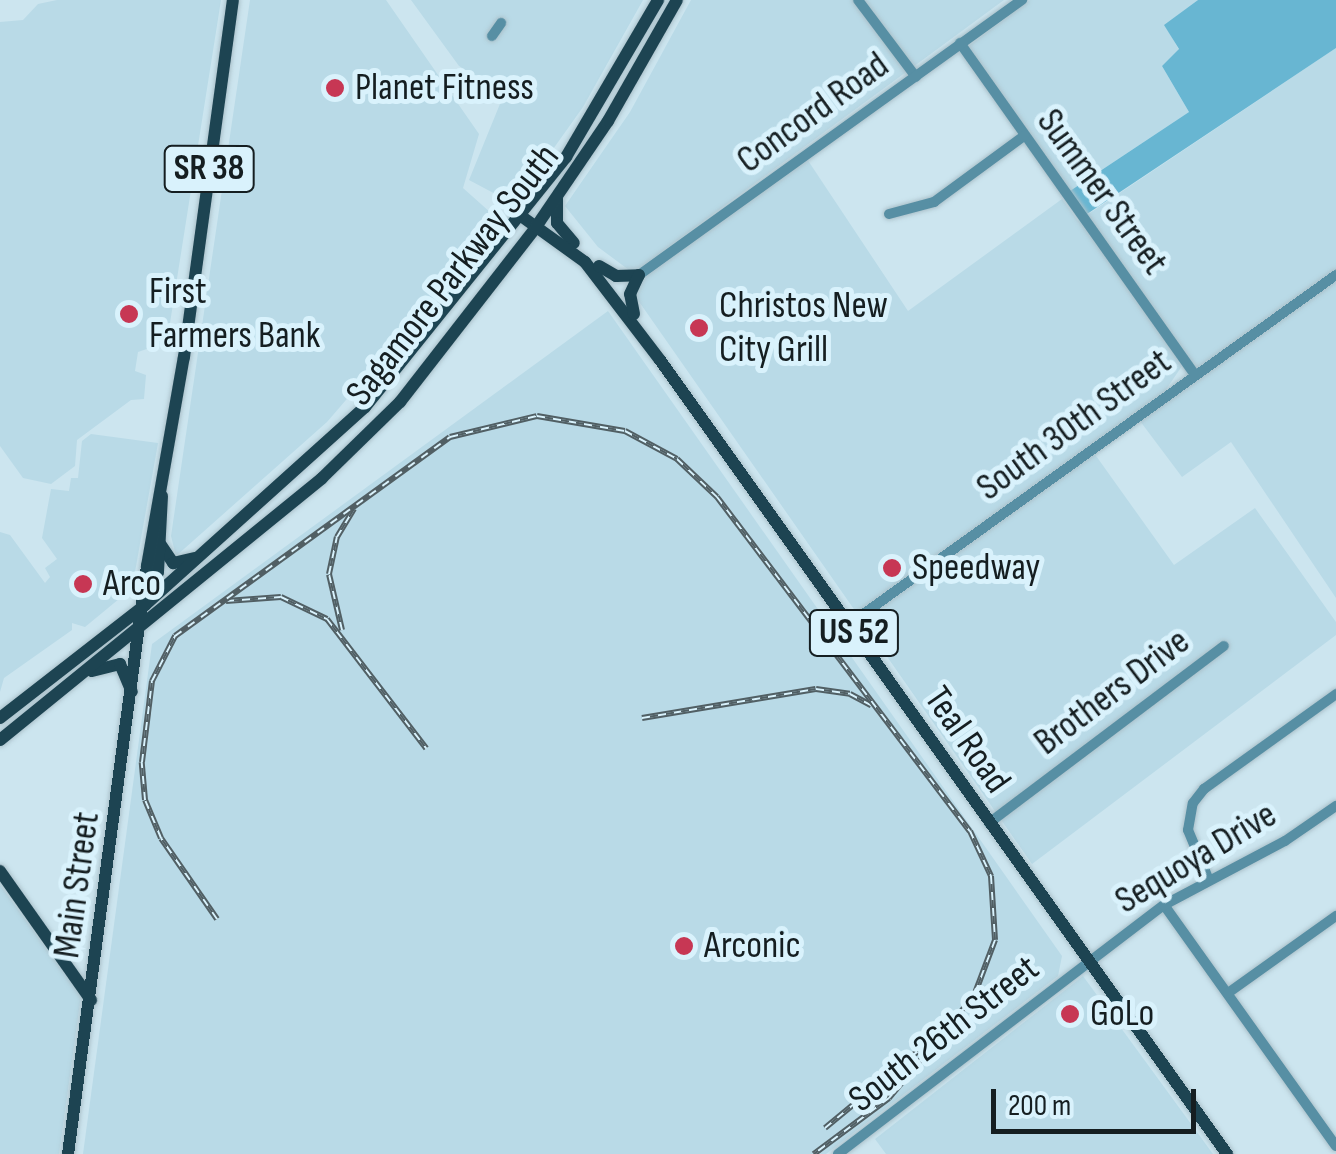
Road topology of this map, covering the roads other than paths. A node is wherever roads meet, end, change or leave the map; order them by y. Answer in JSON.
{"nodes":[{"id":1,"x":234,"y":0,"type":"edge"},
{"id":2,"x":658,"y":0,"type":"edge"},
{"id":3,"x":677,"y":0,"type":"edge"},
{"id":4,"x":858,"y":0,"type":"edge"},
{"id":5,"x":1022,"y":0,"type":"edge"},
{"id":6,"x":501,"y":23,"type":"dead end"},
{"id":7,"x":492,"y":36,"type":"dead end"},
{"id":8,"x":960,"y":44,"type":"junction"},
{"id":9,"x":916,"y":77,"type":"junction"},
{"id":10,"x":1024,"y":136,"type":"junction"},
{"id":11,"x":558,"y":196,"type":"junction"},
{"id":12,"x":889,"y":214,"type":"dead end"},
{"id":13,"x":521,"y":216,"type":"junction"},
{"id":14,"x":536,"y":228,"type":"junction"},
{"id":15,"x":571,"y":245,"type":"junction"},
{"id":16,"x":598,"y":266,"type":"junction"},
{"id":17,"x":505,"y":268,"type":"junction"},
{"id":18,"x":639,"y":275,"type":"junction"},
{"id":19,"x":1336,"y":275,"type":"edge"},
{"id":20,"x":634,"y":314,"type":"junction"},
{"id":21,"x":660,"y":360,"type":"junction"},
{"id":22,"x":1195,"y":375,"type":"junction"},
{"id":23,"x":162,"y":496,"type":"junction"},
{"id":24,"x":161,"y":545,"type":"junction"},
{"id":25,"x":201,"y":555,"type":"junction"},
{"id":26,"x":145,"y":605,"type":"junction"},
{"id":27,"x":143,"y":625,"type":"junction"},
{"id":28,"x":848,"y":625,"type":"junction"},
{"id":29,"x":1224,"y":646,"type":"dead end"},
{"id":30,"x":85,"y":672,"type":"junction"},
{"id":31,"x":1336,"y":694,"type":"edge"},
{"id":32,"x":134,"y":703,"type":"junction"},
{"id":33,"x":0,"y":718,"type":"edge"},
{"id":34,"x":0,"y":740,"type":"edge"},
{"id":35,"x":1336,"y":806,"type":"edge"},
{"id":36,"x":988,"y":822,"type":"junction"},
{"id":37,"x":0,"y":871,"type":"edge"},
{"id":38,"x":1208,"y":878,"type":"junction"},
{"id":39,"x":1164,"y":905,"type":"junction"},
{"id":40,"x":1336,"y":916,"type":"edge"},
{"id":41,"x":1086,"y":962,"type":"junction"},
{"id":42,"x":1228,"y":993,"type":"junction"},
{"id":43,"x":90,"y":1000,"type":"junction"},
{"id":44,"x":1336,"y":1146,"type":"edge"},
{"id":45,"x":68,"y":1154,"type":"edge"},
{"id":46,"x":838,"y":1154,"type":"edge"},
{"id":47,"x":1226,"y":1154,"type":"edge"}],
"edges":[{"from":1,"to":23,"type":"main road","number":"SR 38"},
{"from":2,"to":13,"type":"main road","name":"Sagamore Parkway South"},
{"from":3,"to":11,"type":"main road","name":"Sagamore Parkway South"},
{"from":4,"to":9,"type":"street"},
{"from":5,"to":8,"type":"street","name":"Concord Road"},
{"from":6,"to":7,"type":"street"},
{"from":8,"to":9,"type":"street","name":"Concord Road"},
{"from":8,"to":10,"type":"street","name":"Summer Street"},
{"from":9,"to":18,"type":"street","name":"Concord Road"},
{"from":10,"to":12,"type":"street"},
{"from":10,"to":22,"type":"street","name":"Summer Street"},
{"from":11,"to":14,"type":"main road","name":"Sagamore Parkway South"},
{"from":11,"to":15,"type":"main road","number":"US 52"},
{"from":13,"to":14,"type":"main road","number":"US 52"},
{"from":13,"to":25,"type":"main road","name":"Sagamore Parkway South"},
{"from":14,"to":15,"type":"main road","name":"Teal Road","number":"US 52"},
{"from":14,"to":17,"type":"main road","name":"Sagamore Parkway South"},
{"from":15,"to":16,"type":"main road","name":"Teal Road","number":"US 52"},
{"from":15,"to":17,"type":"main road"},
{"from":15,"to":21,"type":"main road","name":"Teal Road","number":"US 52"},
{"from":16,"to":18,"type":"main road"},
{"from":16,"to":20,"type":"main road","name":"Teal Road","number":"US 52"},
{"from":17,"to":27,"type":"main road","name":"Sagamore Parkway South"},
{"from":18,"to":20,"type":"main road"},
{"from":19,"to":22,"type":"street","name":"South 30th Street"},
{"from":20,"to":21,"type":"main road","name":"Teal Road","number":"US 52"},
{"from":21,"to":28,"type":"main road","name":"Teal Road","number":"US 52"},
{"from":22,"to":28,"type":"street","name":"South 30th Street"},
{"from":23,"to":24,"type":"main road","number":"SR 38"},
{"from":23,"to":26,"type":"main road","number":"SR 38"},
{"from":24,"to":25,"type":"main road"},
{"from":24,"to":26,"type":"main road","number":"SR 38"},
{"from":25,"to":26,"type":"main road","name":"Sagamore Parkway South"},
{"from":26,"to":27,"type":"main road","number":"SR 38"},
{"from":26,"to":33,"type":"main road","name":"Sagamore Parkway South"},
{"from":27,"to":30,"type":"main road","name":"Sagamore Parkway South"},
{"from":27,"to":32,"type":"main road","name":"Main Street"},
{"from":28,"to":36,"type":"main road","name":"Teal Road","number":"US 52"},
{"from":29,"to":36,"type":"street","name":"Brothers Drive"},
{"from":30,"to":32,"type":"main road"},
{"from":30,"to":34,"type":"main road","name":"Sagamore Parkway South"},
{"from":31,"to":38,"type":"street"},
{"from":32,"to":43,"type":"main road","name":"Main Street"},
{"from":35,"to":38,"type":"street","name":"Sequoya Drive"},
{"from":36,"to":41,"type":"main road","name":"Teal Road","number":"US 52"},
{"from":37,"to":43,"type":"main road"},
{"from":38,"to":39,"type":"street","name":"Sequoya Drive"},
{"from":39,"to":41,"type":"street","name":"Sequoya Drive"},
{"from":39,"to":42,"type":"street"},
{"from":40,"to":42,"type":"street"},
{"from":41,"to":46,"type":"street","name":"South 26th Street"},
{"from":41,"to":47,"type":"main road","name":"Teal Road","number":"US 52"},
{"from":42,"to":44,"type":"street"},
{"from":43,"to":45,"type":"main road","name":"Main Street"}]}
